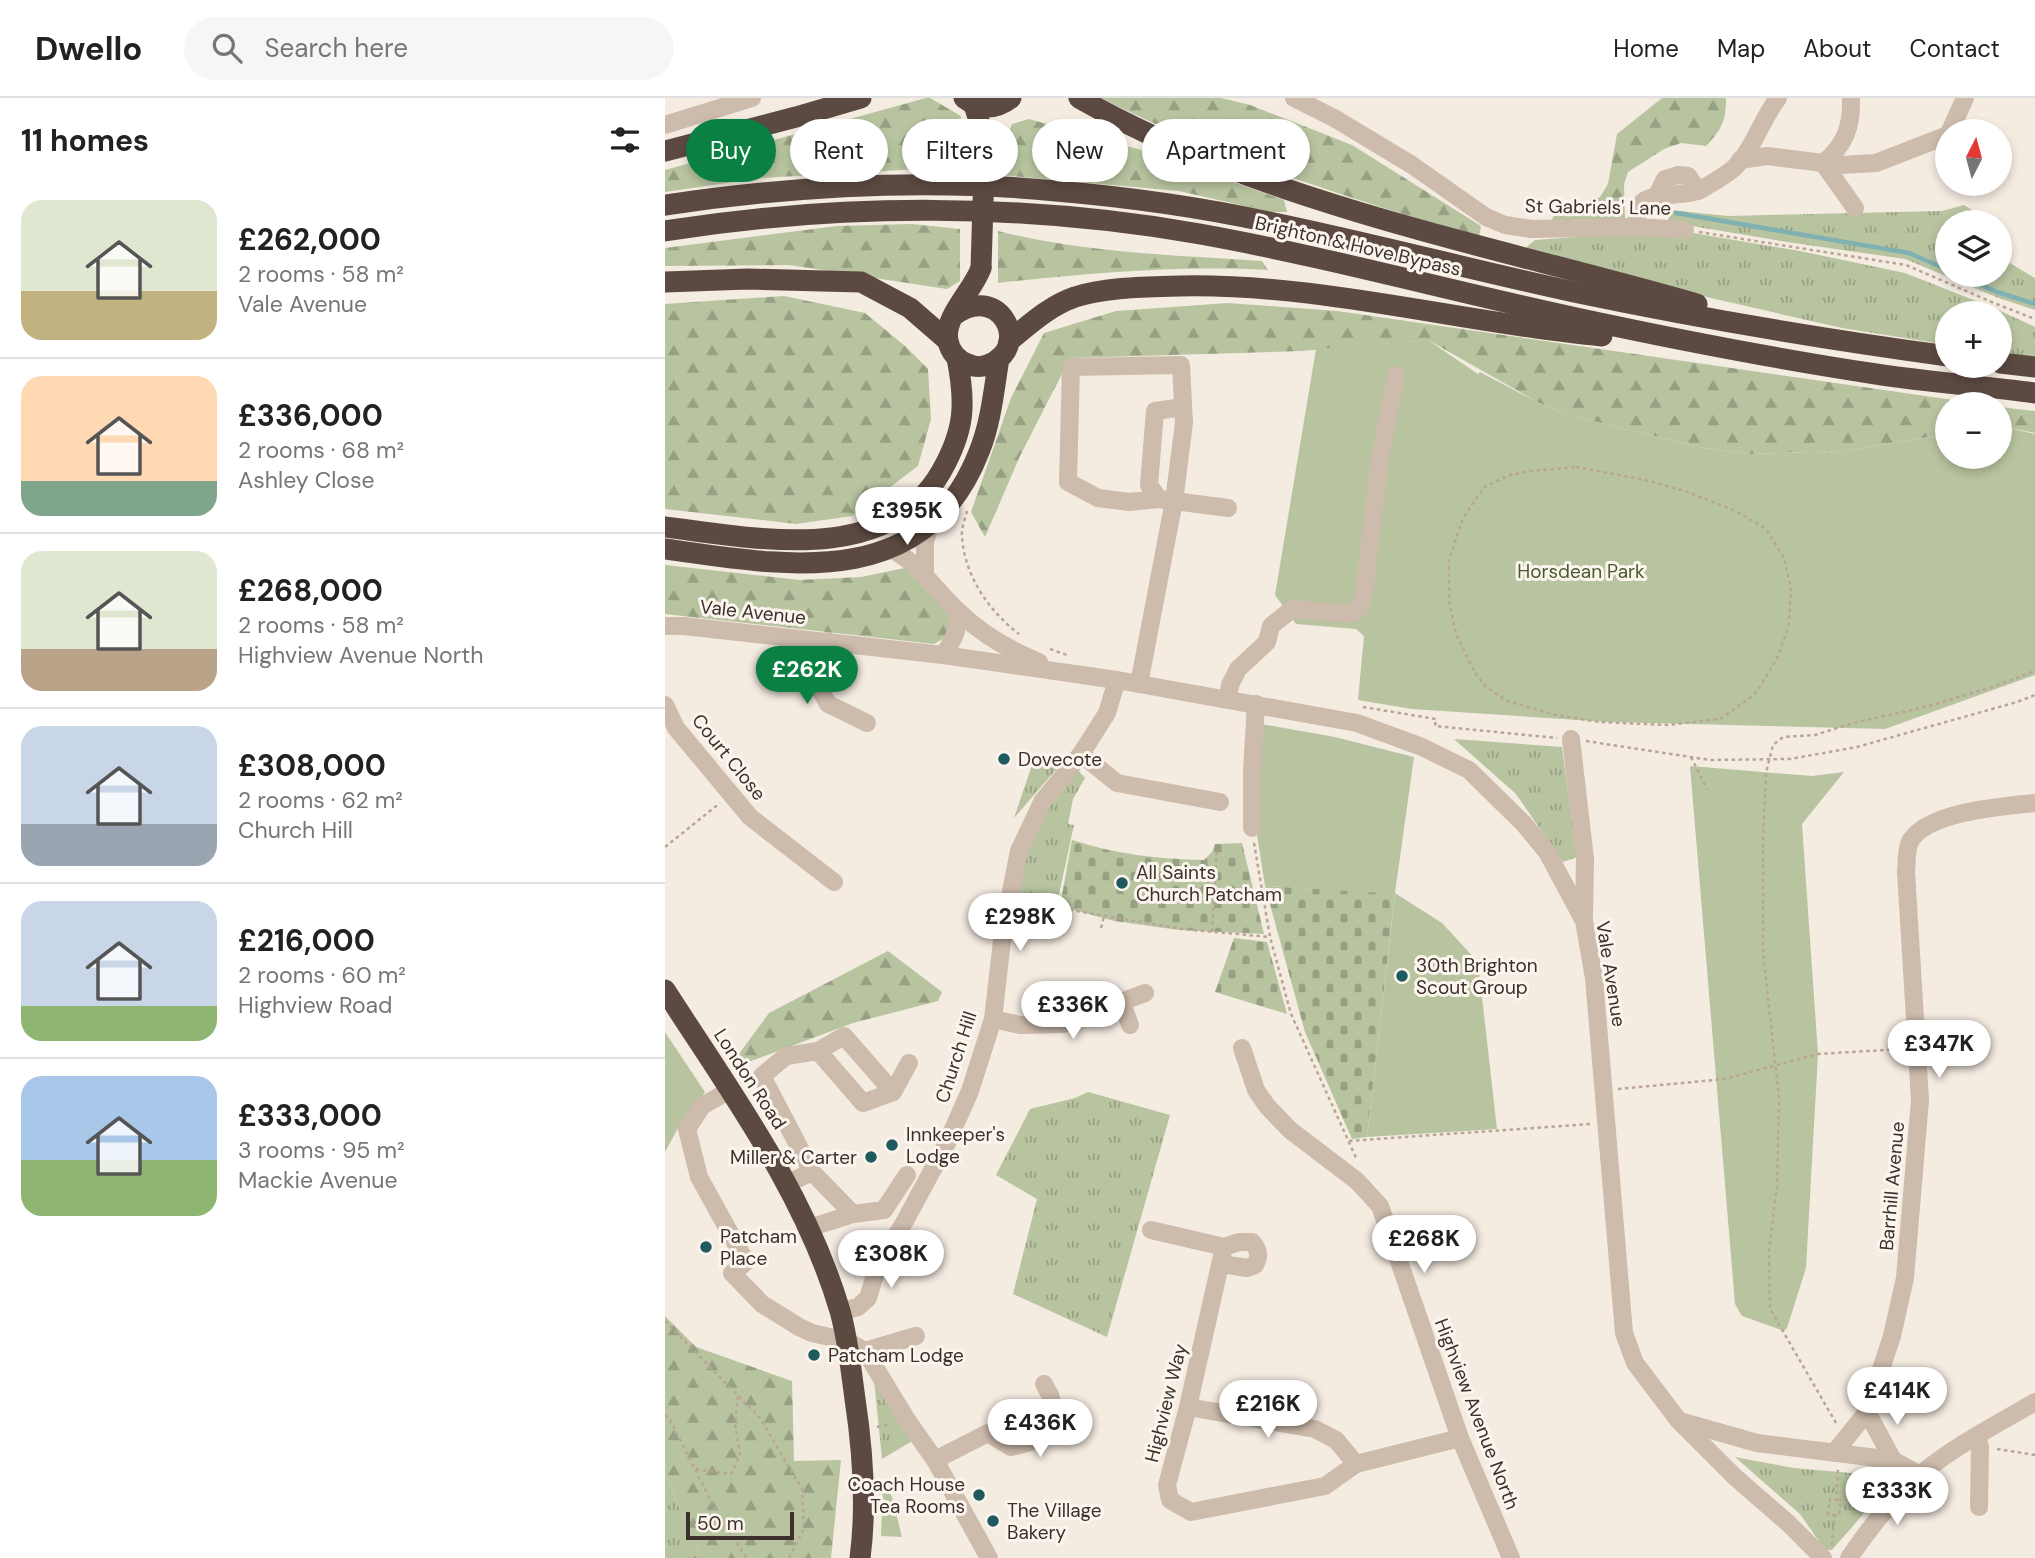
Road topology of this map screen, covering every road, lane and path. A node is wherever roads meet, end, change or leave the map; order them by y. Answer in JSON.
{"nodes":[{"id":1,"x":752,"y":98,"type":"edge"},
{"id":2,"x":861,"y":98,"type":"edge"},
{"id":3,"x":1079,"y":98,"type":"edge"},
{"id":4,"x":1294,"y":98,"type":"edge"},
{"id":5,"x":1777,"y":98,"type":"edge"},
{"id":6,"x":1851,"y":98,"type":"edge"},
{"id":7,"x":1965,"y":98,"type":"edge"},
{"id":8,"x":969,"y":102,"type":"edge"},
{"id":9,"x":1006,"y":102,"type":"edge"},
{"id":10,"x":976,"y":119,"type":"edge"},
{"id":11,"x":991,"y":119,"type":"edge"},
{"id":12,"x":1955,"y":119,"type":"edge"},
{"id":13,"x":665,"y":125,"type":"edge"},
{"id":14,"x":1935,"y":139,"type":"edge"},
{"id":15,"x":665,"y":150,"type":"edge"},
{"id":16,"x":1741,"y":160,"type":"junction"},
{"id":17,"x":1823,"y":163,"type":"junction"},
{"id":18,"x":984,"y":182,"type":"edge"},
{"id":19,"x":665,"y":205,"type":"edge"},
{"id":20,"x":1855,"y":208,"type":"dead end"},
{"id":21,"x":1636,"y":227,"type":"junction"},
{"id":22,"x":1685,"y":230,"type":"joint"},
{"id":23,"x":665,"y":231,"type":"edge"},
{"id":24,"x":981,"y":268,"type":"junction"},
{"id":25,"x":824,"y":281,"type":"junction"},
{"id":26,"x":665,"y":282,"type":"edge"},
{"id":27,"x":953,"y":316,"type":"junction"},
{"id":28,"x":1004,"y":317,"type":"junction"},
{"id":29,"x":2035,"y":319,"type":"edge"},
{"id":30,"x":1789,"y":331,"type":"junction"},
{"id":31,"x":1708,"y":346,"type":"junction"},
{"id":32,"x":952,"y":350,"type":"junction"},
{"id":33,"x":1004,"y":350,"type":"junction"},
{"id":34,"x":1935,"y":354,"type":"edge"},
{"id":35,"x":2012,"y":364,"type":"edge"},
{"id":36,"x":2035,"y":367,"type":"edge"},
{"id":37,"x":1396,"y":376,"type":"dead end"},
{"id":38,"x":2035,"y":393,"type":"edge"},
{"id":39,"x":1183,"y":407,"type":"junction"},
{"id":40,"x":954,"y":443,"type":"junction"},
{"id":41,"x":1167,"y":500,"type":"junction"},
{"id":42,"x":1228,"y":508,"type":"dead end"},
{"id":43,"x":967,"y":509,"type":"dead end"},
{"id":44,"x":930,"y":526,"type":"junction"},
{"id":45,"x":665,"y":527,"type":"edge"},
{"id":46,"x":665,"y":549,"type":"edge"},
{"id":47,"x":891,"y":549,"type":"junction"},
{"id":48,"x":925,"y":575,"type":"junction"},
{"id":49,"x":959,"y":612,"type":"junction"},
{"id":50,"x":665,"y":626,"type":"edge"},
{"id":51,"x":1025,"y":639,"type":"dead end"},
{"id":52,"x":828,"y":641,"type":"junction"},
{"id":53,"x":1049,"y":649,"type":"dead end"},
{"id":54,"x":943,"y":655,"type":"junction"},
{"id":55,"x":1072,"y":665,"type":"junction"},
{"id":56,"x":2035,"y":671,"type":"edge"},
{"id":57,"x":1117,"y":680,"type":"junction"},
{"id":58,"x":1139,"y":684,"type":"junction"},
{"id":59,"x":2035,"y":695,"type":"edge"},
{"id":60,"x":1228,"y":698,"type":"junction"},
{"id":61,"x":1256,"y":704,"type":"junction"},
{"id":62,"x":665,"y":705,"type":"edge"},
{"id":63,"x":1357,"y":706,"type":"dead end"},
{"id":64,"x":1579,"y":719,"type":"junction"},
{"id":65,"x":867,"y":723,"type":"dead end"},
{"id":66,"x":1571,"y":739,"type":"junction"},
{"id":67,"x":1081,"y":754,"type":"junction"},
{"id":68,"x":1691,"y":757,"type":"junction"},
{"id":69,"x":1769,"y":760,"type":"junction"},
{"id":70,"x":1707,"y":789,"type":"dead end"},
{"id":71,"x":729,"y":794,"type":"junction"},
{"id":72,"x":1220,"y":802,"type":"dead end"},
{"id":73,"x":2035,"y":803,"type":"edge"},
{"id":74,"x":1252,"y":828,"type":"joint"},
{"id":75,"x":665,"y":847,"type":"edge"},
{"id":76,"x":1217,"y":848,"type":"dead end"},
{"id":77,"x":834,"y":882,"type":"dead end"},
{"id":78,"x":1104,"y":916,"type":"junction"},
{"id":79,"x":1006,"y":917,"type":"junction"},
{"id":80,"x":1584,"y":920,"type":"junction"},
{"id":81,"x":1101,"y":928,"type":"dead end"},
{"id":82,"x":1212,"y":933,"type":"junction"},
{"id":83,"x":1271,"y":937,"type":"junction"},
{"id":84,"x":665,"y":990,"type":"edge"},
{"id":85,"x":1145,"y":993,"type":"dead end"},
{"id":86,"x":1122,"y":1003,"type":"junction"},
{"id":87,"x":993,"y":1019,"type":"junction"},
{"id":88,"x":1130,"y":1025,"type":"dead end"},
{"id":89,"x":1242,"y":1048,"type":"dead end"},
{"id":90,"x":1918,"y":1048,"type":"junction"},
{"id":91,"x":818,"y":1051,"type":"junction"},
{"id":92,"x":909,"y":1063,"type":"dead end"},
{"id":93,"x":1776,"y":1066,"type":"junction"},
{"id":94,"x":730,"y":1090,"type":"junction"},
{"id":95,"x":1604,"y":1091,"type":"junction"},
{"id":96,"x":893,"y":1092,"type":"junction"},
{"id":97,"x":1606,"y":1122,"type":"junction"},
{"id":98,"x":1349,"y":1142,"type":"junction"},
{"id":99,"x":812,"y":1172,"type":"junction"},
{"id":100,"x":907,"y":1175,"type":"dead end"},
{"id":101,"x":1357,"y":1181,"type":"junction"},
{"id":102,"x":786,"y":1184,"type":"junction"},
{"id":103,"x":853,"y":1214,"type":"junction"},
{"id":104,"x":809,"y":1228,"type":"junction"},
{"id":105,"x":1151,"y":1230,"type":"dead end"},
{"id":106,"x":840,"y":1312,"type":"junction"},
{"id":107,"x":665,"y":1321,"type":"edge"},
{"id":108,"x":916,"y":1336,"type":"dead end"},
{"id":109,"x":856,"y":1346,"type":"junction"},
{"id":110,"x":1044,"y":1384,"type":"dead end"},
{"id":111,"x":737,"y":1395,"type":"junction"},
{"id":112,"x":2035,"y":1402,"type":"edge"},
{"id":113,"x":1188,"y":1407,"type":"junction"},
{"id":114,"x":1867,"y":1412,"type":"junction"},
{"id":115,"x":665,"y":1415,"type":"edge"},
{"id":116,"x":1679,"y":1421,"type":"junction"},
{"id":117,"x":1460,"y":1438,"type":"junction"},
{"id":118,"x":1979,"y":1441,"type":"junction"},
{"id":119,"x":1840,"y":1448,"type":"junction"},
{"id":120,"x":2035,"y":1455,"type":"edge"},
{"id":121,"x":935,"y":1460,"type":"junction"},
{"id":122,"x":1893,"y":1460,"type":"junction"},
{"id":123,"x":1356,"y":1464,"type":"junction"},
{"id":124,"x":695,"y":1469,"type":"junction"},
{"id":125,"x":1920,"y":1475,"type":"junction"},
{"id":126,"x":1836,"y":1500,"type":"junction"},
{"id":127,"x":1979,"y":1507,"type":"dead end"},
{"id":128,"x":1834,"y":1515,"type":"junction"},
{"id":129,"x":1827,"y":1554,"type":"edge"},
{"id":130,"x":747,"y":1558,"type":"edge"},
{"id":131,"x":789,"y":1558,"type":"edge"},
{"id":132,"x":860,"y":1558,"type":"edge"},
{"id":133,"x":989,"y":1558,"type":"edge"},
{"id":134,"x":1511,"y":1558,"type":"edge"},
{"id":135,"x":1849,"y":1558,"type":"edge"}],
"edges":[{"from":1,"to":13,"type":"street"},
{"from":2,"to":15,"type":"highway"},
{"from":3,"to":30,"type":"highway"},
{"from":4,"to":21,"type":"street","name":"St Gabriels' Lane"},
{"from":5,"to":16,"type":"street"},
{"from":6,"to":17,"type":"street"},
{"from":7,"to":12,"type":"street"},
{"from":8,"to":9,"type":"highway"},
{"from":8,"to":10,"type":"highway"},
{"from":9,"to":11,"type":"highway"},
{"from":14,"to":17,"type":"street"},
{"from":16,"to":17,"type":"street"},
{"from":16,"to":21,"type":"street"},
{"from":17,"to":20,"type":"street"},
{"from":18,"to":24,"type":"highway","bridge":true},
{"from":19,"to":30,"type":"highway","name":"Brighton & Hove Bypass"},
{"from":21,"to":22,"type":"street","name":"St Gabriels' Lane"},
{"from":22,"to":29,"type":"path"},
{"from":23,"to":31,"type":"highway","name":"Brighton & Hove Bypass"},
{"from":24,"to":27,"type":"highway"},
{"from":24,"to":28,"type":"highway"},
{"from":25,"to":26,"type":"highway"},
{"from":25,"to":32,"type":"highway"},
{"from":25,"to":40,"type":"highway"},
{"from":27,"to":28,"type":"highway"},
{"from":27,"to":32,"type":"highway"},
{"from":28,"to":33,"type":"highway"},
{"from":30,"to":34,"type":"highway","name":"Brighton & Hove Bypass"},
{"from":31,"to":33,"type":"highway"},
{"from":31,"to":38,"type":"highway","name":"Brighton & Hove Bypass"},
{"from":32,"to":33,"type":"highway"},
{"from":32,"to":40,"type":"highway"},
{"from":33,"to":44,"type":"highway"},
{"from":35,"to":36,"type":"highway"},
{"from":37,"to":60,"type":"street"},
{"from":39,"to":41,"type":"street"},
{"from":39,"to":41,"type":"street"},
{"from":39,"to":41,"type":"street"},
{"from":40,"to":45,"type":"highway"},
{"from":41,"to":42,"type":"street"},
{"from":41,"to":58,"type":"street"},
{"from":43,"to":51,"type":"path"},
{"from":44,"to":47,"type":"highway"},
{"from":44,"to":48,"type":"street"},
{"from":46,"to":47,"type":"highway"},
{"from":47,"to":48,"type":"street","name":"Vale Avenue"},
{"from":48,"to":49,"type":"street","name":"Vale Avenue"},
{"from":49,"to":54,"type":"street"},
{"from":49,"to":55,"type":"street","name":"Vale Avenue"},
{"from":50,"to":52,"type":"street","name":"Vale Avenue"},
{"from":52,"to":54,"type":"street","name":"Vale Avenue"},
{"from":52,"to":65,"type":"street"},
{"from":53,"to":55,"type":"path"},
{"from":54,"to":55,"type":"street","name":"Vale Avenue"},
{"from":55,"to":57,"type":"street","name":"Vale Avenue"},
{"from":56,"to":69,"type":"path"},
{"from":57,"to":58,"type":"street","name":"Vale Avenue"},
{"from":57,"to":67,"type":"street","name":"Church Hill"},
{"from":58,"to":60,"type":"street","name":"Vale Avenue"},
{"from":59,"to":69,"type":"path"},
{"from":60,"to":61,"type":"street","name":"Vale Avenue"},
{"from":61,"to":74,"type":"street"},
{"from":61,"to":80,"type":"street","name":"Vale Avenue"},
{"from":62,"to":71,"type":"street","name":"Court Close"},
{"from":63,"to":66,"type":"path"},
{"from":64,"to":64,"type":"path"},
{"from":64,"to":66,"type":"path"},
{"from":66,"to":68,"type":"path"},
{"from":66,"to":80,"type":"street"},
{"from":67,"to":72,"type":"street"},
{"from":67,"to":79,"type":"street","name":"Church Hill"},
{"from":68,"to":69,"type":"path"},
{"from":68,"to":70,"type":"path"},
{"from":69,"to":93,"type":"path"},
{"from":71,"to":75,"type":"path"},
{"from":71,"to":77,"type":"street","name":"Court Close"},
{"from":73,"to":90,"type":"street","name":"Barrhill Avenue"},
{"from":74,"to":83,"type":"path"},
{"from":76,"to":82,"type":"path"},
{"from":78,"to":79,"type":"path"},
{"from":78,"to":81,"type":"path"},
{"from":78,"to":82,"type":"path"},
{"from":79,"to":87,"type":"street","name":"Church Hill"},
{"from":80,"to":95,"type":"street","name":"Vale Avenue"},
{"from":82,"to":83,"type":"path"},
{"from":83,"to":98,"type":"path"},
{"from":84,"to":94,"type":"highway","name":"London Road"},
{"from":85,"to":86,"type":"street"},
{"from":86,"to":87,"type":"street"},
{"from":86,"to":88,"type":"street"},
{"from":87,"to":106,"type":"street","name":"Church Hill"},
{"from":89,"to":101,"type":"street","name":"Highview Avenue North"},
{"from":90,"to":93,"type":"path"},
{"from":90,"to":114,"type":"street","name":"Barrhill Avenue"},
{"from":91,"to":96,"type":"street"},
{"from":91,"to":96,"type":"street"},
{"from":91,"to":99,"type":"street"},
{"from":92,"to":96,"type":"street"},
{"from":93,"to":95,"type":"path"},
{"from":93,"to":119,"type":"path"},
{"from":94,"to":102,"type":"highway","name":"London Road"},
{"from":94,"to":109,"type":"street"},
{"from":95,"to":97,"type":"street","name":"Vale Avenue"},
{"from":97,"to":98,"type":"path"},
{"from":97,"to":116,"type":"street","name":"Vale Avenue"},
{"from":98,"to":101,"type":"path"},
{"from":99,"to":102,"type":"street"},
{"from":99,"to":103,"type":"street"},
{"from":100,"to":103,"type":"street"},
{"from":101,"to":117,"type":"street","name":"Highview Avenue North"},
{"from":102,"to":104,"type":"highway","name":"London Road"},
{"from":103,"to":104,"type":"street"},
{"from":104,"to":106,"type":"highway","name":"London Road"},
{"from":105,"to":113,"type":"street","name":"Highview Way"},
{"from":106,"to":109,"type":"highway","name":"London Road"},
{"from":107,"to":111,"type":"path"},
{"from":108,"to":109,"type":"street"},
{"from":109,"to":121,"type":"street"},
{"from":109,"to":132,"type":"highway","name":"London Road"},
{"from":110,"to":121,"type":"street"},
{"from":111,"to":124,"type":"path"},
{"from":111,"to":131,"type":"path"},
{"from":112,"to":118,"type":"street"},
{"from":113,"to":123,"type":"street"},
{"from":113,"to":123,"type":"street","name":"Highview Way"},
{"from":114,"to":119,"type":"street","name":"Barrhill Avenue"},
{"from":114,"to":122,"type":"street"},
{"from":115,"to":124,"type":"path"},
{"from":116,"to":119,"type":"street"},
{"from":116,"to":129,"type":"street","name":"Vale Avenue"},
{"from":117,"to":123,"type":"street","name":"Highview Way"},
{"from":117,"to":134,"type":"street","name":"Highview Avenue North"},
{"from":118,"to":120,"type":"path"},
{"from":118,"to":125,"type":"street"},
{"from":118,"to":127,"type":"street"},
{"from":119,"to":122,"type":"street"},
{"from":119,"to":126,"type":"path"},
{"from":121,"to":133,"type":"street"},
{"from":122,"to":125,"type":"street"},
{"from":124,"to":130,"type":"path"},
{"from":125,"to":135,"type":"street"},
{"from":126,"to":128,"type":"path"},
{"from":126,"to":128,"type":"path"},
{"from":128,"to":129,"type":"path"}]}
